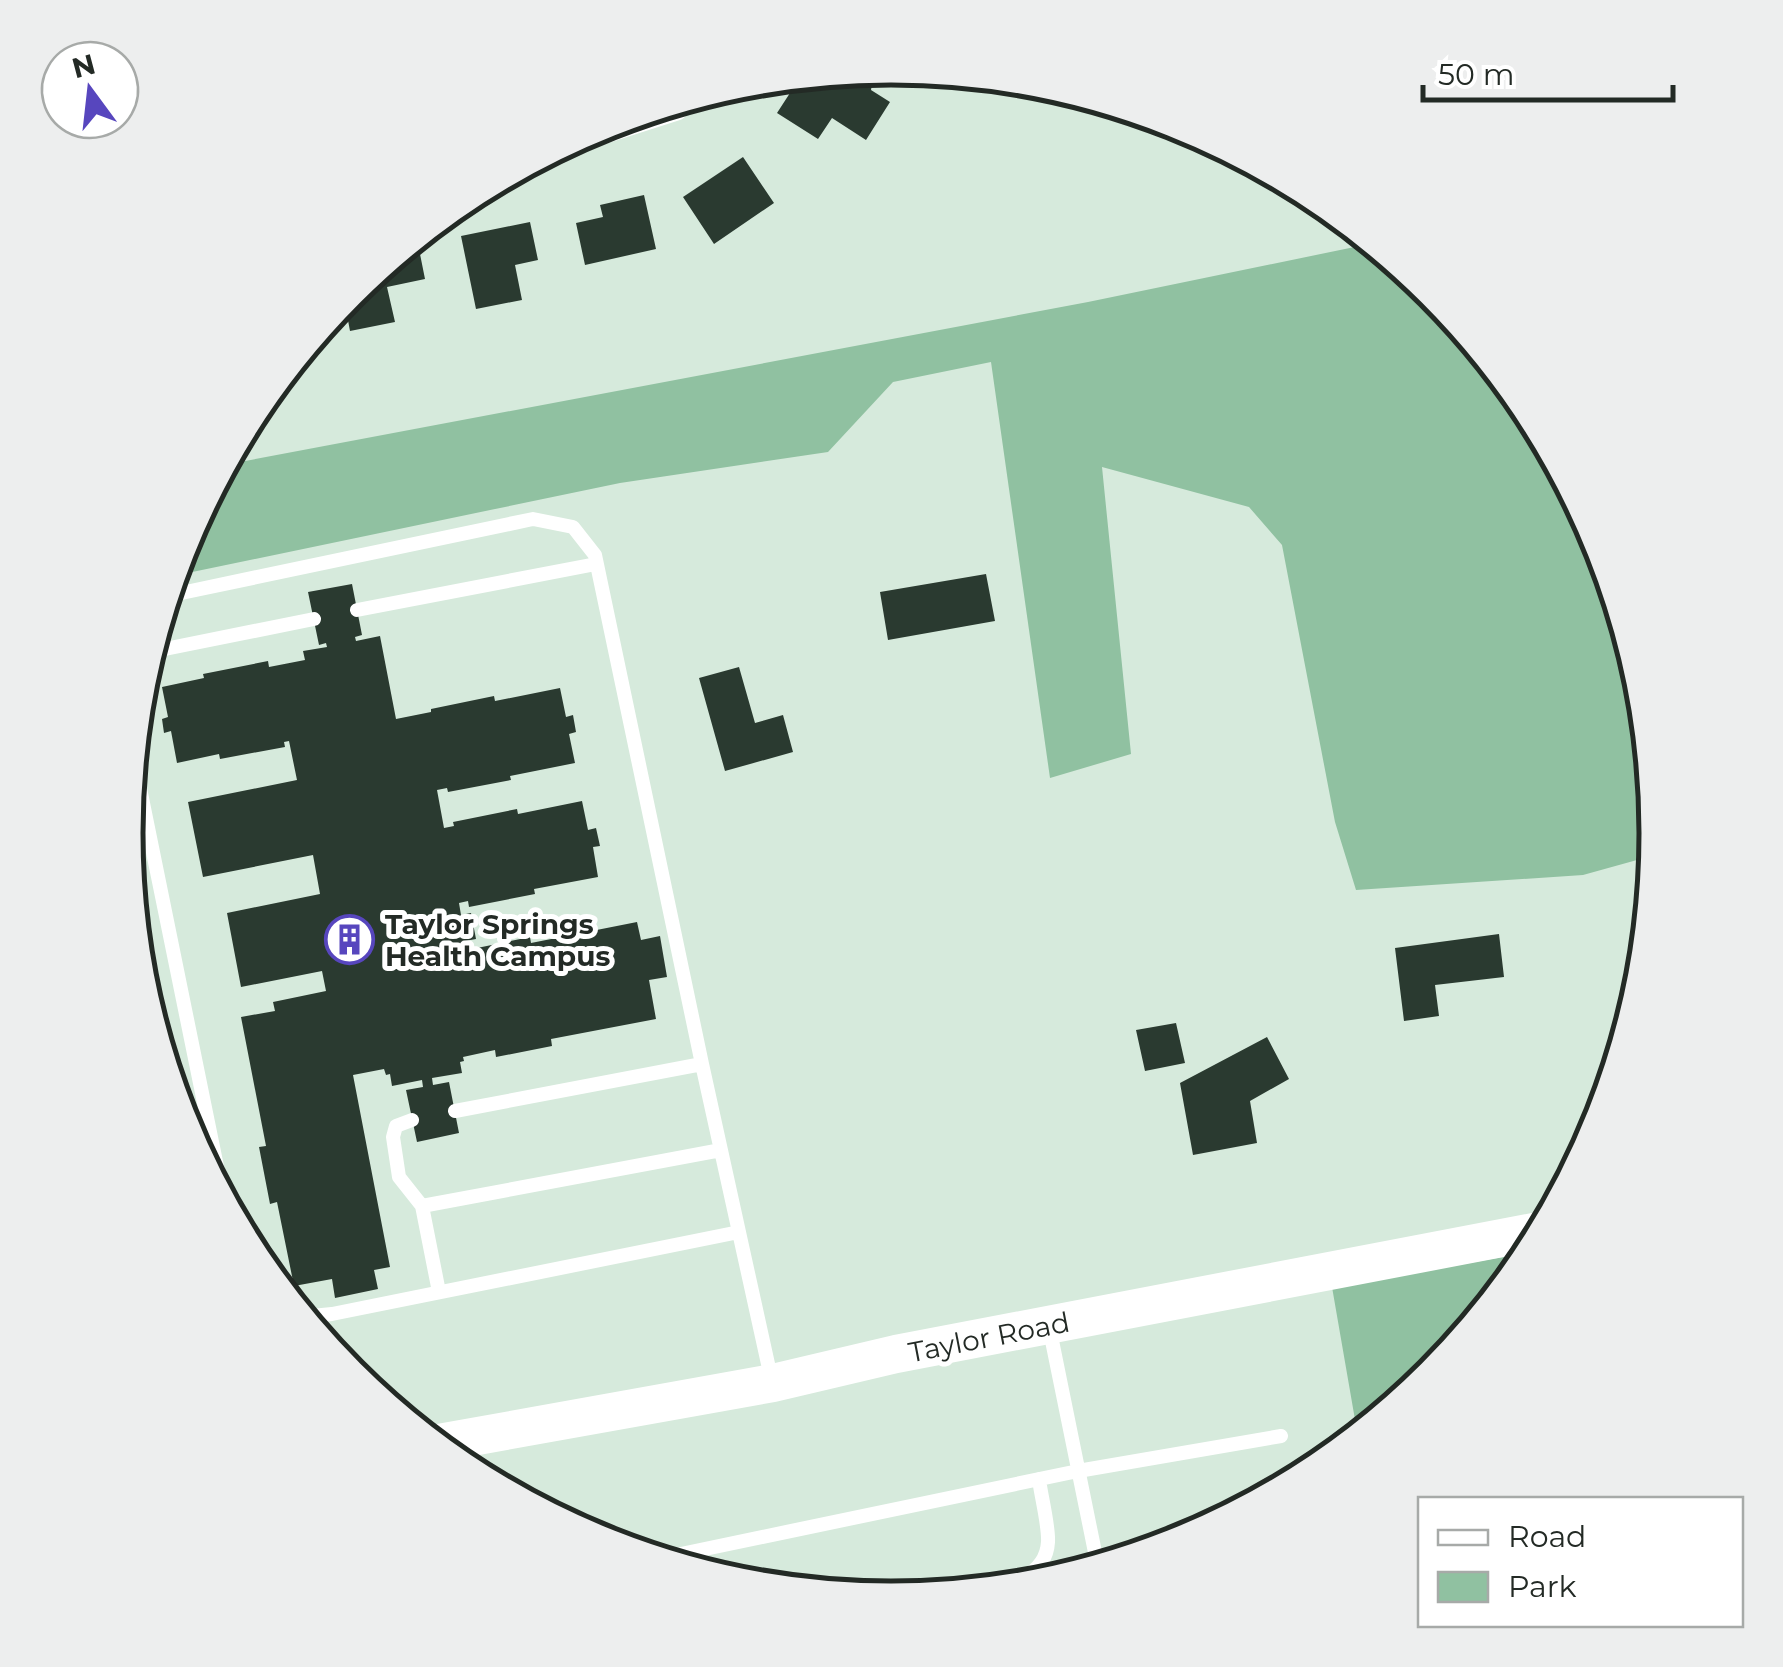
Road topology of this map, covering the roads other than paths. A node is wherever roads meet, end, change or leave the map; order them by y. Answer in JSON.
{"nodes":[{"id":1,"x":596,"y":564,"type":"junction"},
{"id":2,"x":183,"y":593,"type":"edge"},
{"id":3,"x":357,"y":610,"type":"dead end"},
{"id":4,"x":314,"y":619,"type":"dead end"},
{"id":5,"x":167,"y":649,"type":"edge"},
{"id":6,"x":144,"y":808,"type":"edge"},
{"id":7,"x":702,"y":1064,"type":"junction"},
{"id":8,"x":454,"y":1111,"type":"dead end"},
{"id":9,"x":412,"y":1120,"type":"dead end"},
{"id":10,"x":721,"y":1150,"type":"junction"},
{"id":11,"x":214,"y":1151,"type":"edge"},
{"id":12,"x":422,"y":1206,"type":"junction"},
{"id":13,"x":740,"y":1232,"type":"junction"},
{"id":14,"x":1524,"y":1234,"type":"edge"},
{"id":15,"x":439,"y":1292,"type":"junction"},
{"id":16,"x":319,"y":1315,"type":"edge"},
{"id":17,"x":1048,"y":1326,"type":"junction"},
{"id":18,"x":773,"y":1383,"type":"junction"},
{"id":19,"x":1280,"y":1436,"type":"dead end"},
{"id":20,"x":454,"y":1440,"type":"edge"},
{"id":21,"x":1078,"y":1471,"type":"junction"},
{"id":22,"x":1038,"y":1479,"type":"junction"},
{"id":23,"x":687,"y":1553,"type":"edge"},
{"id":24,"x":1095,"y":1553,"type":"edge"},
{"id":25,"x":1037,"y":1568,"type":"edge"}],
"edges":[{"from":1,"to":2,"type":"lane"},
{"from":1,"to":3,"type":"lane"},
{"from":1,"to":7,"type":"lane"},
{"from":4,"to":5,"type":"lane"},
{"from":6,"to":11,"type":"lane"},
{"from":7,"to":8,"type":"lane"},
{"from":7,"to":10,"type":"lane"},
{"from":9,"to":12,"type":"lane"},
{"from":10,"to":12,"type":"lane"},
{"from":10,"to":13,"type":"lane"},
{"from":12,"to":15,"type":"lane"},
{"from":13,"to":15,"type":"lane"},
{"from":13,"to":18,"type":"lane"},
{"from":14,"to":17,"type":"main road","name":"Taylor Road"},
{"from":15,"to":16,"type":"lane"},
{"from":17,"to":18,"type":"main road","name":"Taylor Road"},
{"from":17,"to":21,"type":"lane"},
{"from":18,"to":20,"type":"main road","name":"Taylor Road"},
{"from":19,"to":21,"type":"lane"},
{"from":21,"to":22,"type":"lane"},
{"from":21,"to":24,"type":"lane"},
{"from":22,"to":23,"type":"lane"},
{"from":22,"to":25,"type":"lane"}]}
